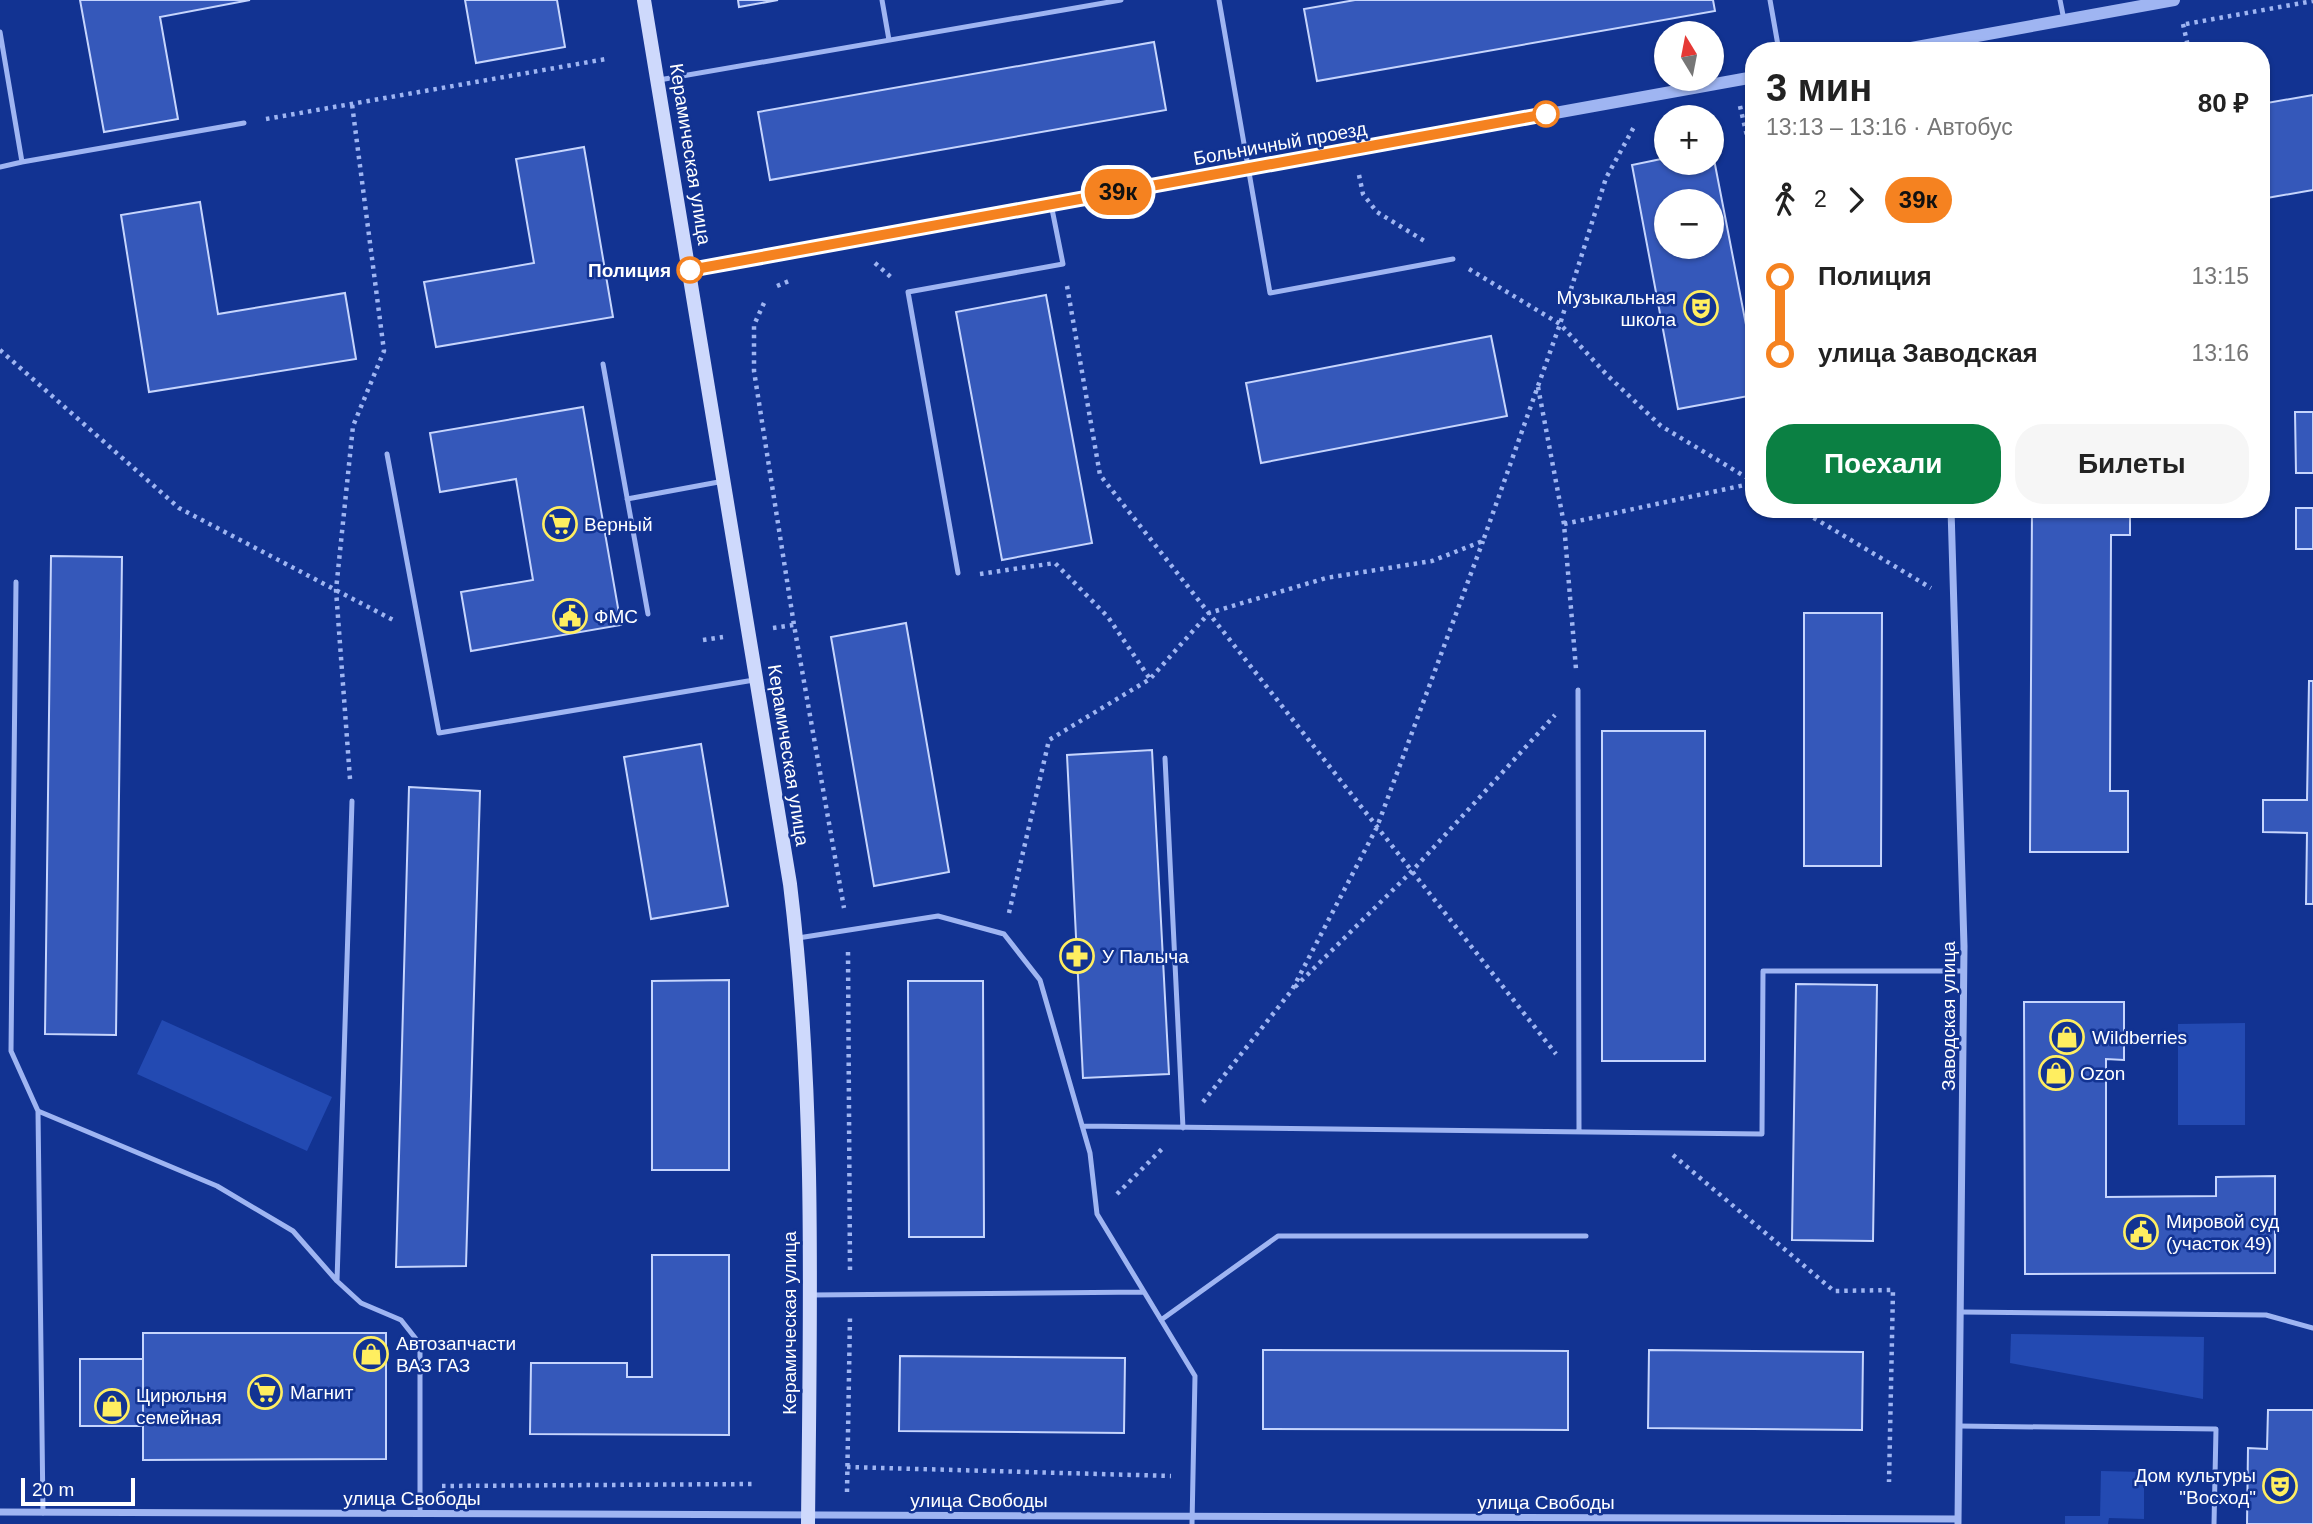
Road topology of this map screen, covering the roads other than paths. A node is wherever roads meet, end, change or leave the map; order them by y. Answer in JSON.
{"nodes":[{"id":1,"x":644,"y":0,"type":"edge"},
{"id":2,"x":882,"y":0,"type":"edge"},
{"id":3,"x":1121,"y":0,"type":"edge"},
{"id":4,"x":1219,"y":0,"type":"edge"},
{"id":5,"x":1770,"y":0,"type":"edge"},
{"id":6,"x":2060,"y":0,"type":"edge"},
{"id":7,"x":2174,"y":0,"type":"edge"},
{"id":8,"x":2064,"y":20,"type":"junction"},
{"id":9,"x":0,"y":32,"type":"edge"},
{"id":10,"x":889,"y":40,"type":"junction"},
{"id":11,"x":1777,"y":42,"type":"edge"},
{"id":12,"x":1944,"y":42,"type":"edge"},
{"id":13,"x":1745,"y":78,"type":"edge"},
{"id":14,"x":659,"y":80,"type":"junction"},
{"id":15,"x":244,"y":123,"type":"road end"},
{"id":16,"x":22,"y":162,"type":"junction"},
{"id":17,"x":0,"y":167,"type":"edge"},
{"id":18,"x":1247,"y":168,"type":"junction"},
{"id":19,"x":1051,"y":204,"type":"junction"},
{"id":20,"x":1453,"y":259,"type":"road end"},
{"id":21,"x":690,"y":270,"type":"junction"},
{"id":22,"x":603,"y":363,"type":"dead end"},
{"id":23,"x":387,"y":454,"type":"dead end"},
{"id":24,"x":725,"y":480,"type":"junction"},
{"id":25,"x":627,"y":499,"type":"junction"},
{"id":26,"x":1951,"y":518,"type":"edge"},
{"id":27,"x":958,"y":573,"type":"dead end"},
{"id":28,"x":16,"y":582,"type":"dead end"},
{"id":29,"x":648,"y":614,"type":"dead end"},
{"id":30,"x":757,"y":679,"type":"junction"},
{"id":31,"x":1578,"y":690,"type":"road end"},
{"id":32,"x":1165,"y":758,"type":"dead end"},
{"id":33,"x":352,"y":801,"type":"road end"},
{"id":34,"x":797,"y":939,"type":"junction"},
{"id":35,"x":1964,"y":971,"type":"junction"},
{"id":36,"x":38,"y":1111,"type":"junction"},
{"id":37,"x":1082,"y":1126,"type":"junction"},
{"id":38,"x":1183,"y":1128,"type":"junction"},
{"id":39,"x":1579,"y":1132,"type":"junction"},
{"id":40,"x":1586,"y":1236,"type":"dead end"},
{"id":41,"x":337,"y":1281,"type":"junction"},
{"id":42,"x":1144,"y":1292,"type":"junction"},
{"id":43,"x":808,"y":1295,"type":"junction"},
{"id":44,"x":1961,"y":1312,"type":"junction"},
{"id":45,"x":1161,"y":1320,"type":"junction"},
{"id":46,"x":2313,"y":1328,"type":"edge"},
{"id":47,"x":1959,"y":1426,"type":"junction"},
{"id":48,"x":0,"y":1512,"type":"edge"},
{"id":49,"x":43,"y":1513,"type":"junction"},
{"id":50,"x":420,"y":1514,"type":"junction"},
{"id":51,"x":808,"y":1520,"type":"edge"},
{"id":52,"x":1192,"y":1520,"type":"edge"},
{"id":53,"x":1613,"y":1521,"type":"edge"},
{"id":54,"x":1958,"y":1522,"type":"edge"},
{"id":55,"x":2214,"y":1524,"type":"edge"}],
"edges":[{"from":1,"to":14,"type":"main road","name":"Керамическая улица"},
{"from":2,"to":10,"type":"lane"},
{"from":3,"to":10,"type":"lane"},
{"from":4,"to":18,"type":"lane"},
{"from":5,"to":11,"type":"lane"},
{"from":6,"to":8,"type":"lane"},
{"from":7,"to":8,"type":"street"},
{"from":8,"to":12,"type":"street"},
{"from":9,"to":16,"type":"lane"},
{"from":10,"to":14,"type":"lane"},
{"from":13,"to":18,"type":"street","name":"Больничный проезд"},
{"from":14,"to":21,"type":"main road","name":"Керамическая улица"},
{"from":15,"to":16,"type":"lane"},
{"from":16,"to":17,"type":"lane"},
{"from":18,"to":19,"type":"street","name":"Больничный проезд"},
{"from":18,"to":20,"type":"lane"},
{"from":19,"to":21,"type":"street","name":"Больничный проезд"},
{"from":19,"to":27,"type":"lane"},
{"from":21,"to":24,"type":"main road","name":"Керамическая улица"},
{"from":22,"to":25,"type":"lane"},
{"from":23,"to":30,"type":"lane"},
{"from":24,"to":25,"type":"lane"},
{"from":24,"to":30,"type":"main road","name":"Керамическая улица"},
{"from":25,"to":29,"type":"lane"},
{"from":26,"to":35,"type":"street","name":"Заводская улица"},
{"from":28,"to":36,"type":"lane"},
{"from":30,"to":34,"type":"main road","name":"Керамическая улица"},
{"from":31,"to":39,"type":"lane"},
{"from":32,"to":38,"type":"lane"},
{"from":33,"to":41,"type":"lane"},
{"from":34,"to":37,"type":"lane"},
{"from":34,"to":43,"type":"main road","name":"Керамическая улица"},
{"from":35,"to":39,"type":"lane"},
{"from":35,"to":44,"type":"street","name":"Заводская улица"},
{"from":36,"to":41,"type":"lane"},
{"from":36,"to":49,"type":"lane"},
{"from":37,"to":38,"type":"lane"},
{"from":37,"to":42,"type":"lane"},
{"from":38,"to":39,"type":"lane"},
{"from":40,"to":45,"type":"lane"},
{"from":41,"to":50,"type":"lane"},
{"from":42,"to":43,"type":"lane"},
{"from":42,"to":45,"type":"lane"},
{"from":43,"to":51,"type":"main road","name":"Керамическая улица"},
{"from":44,"to":46,"type":"lane"},
{"from":44,"to":47,"type":"street","name":"Заводская улица"},
{"from":45,"to":52,"type":"lane"},
{"from":47,"to":54,"type":"street","name":"Заводская улица"},
{"from":47,"to":55,"type":"lane"},
{"from":48,"to":49,"type":"street","name":"улица Свободы"},
{"from":49,"to":50,"type":"street","name":"улица Свободы"},
{"from":50,"to":51,"type":"street","name":"улица Свободы"},
{"from":51,"to":52,"type":"street","name":"улица Свободы"},
{"from":52,"to":53,"type":"street","name":"улица Свободы"},
{"from":53,"to":54,"type":"street","name":"улица Свободы"}]}
